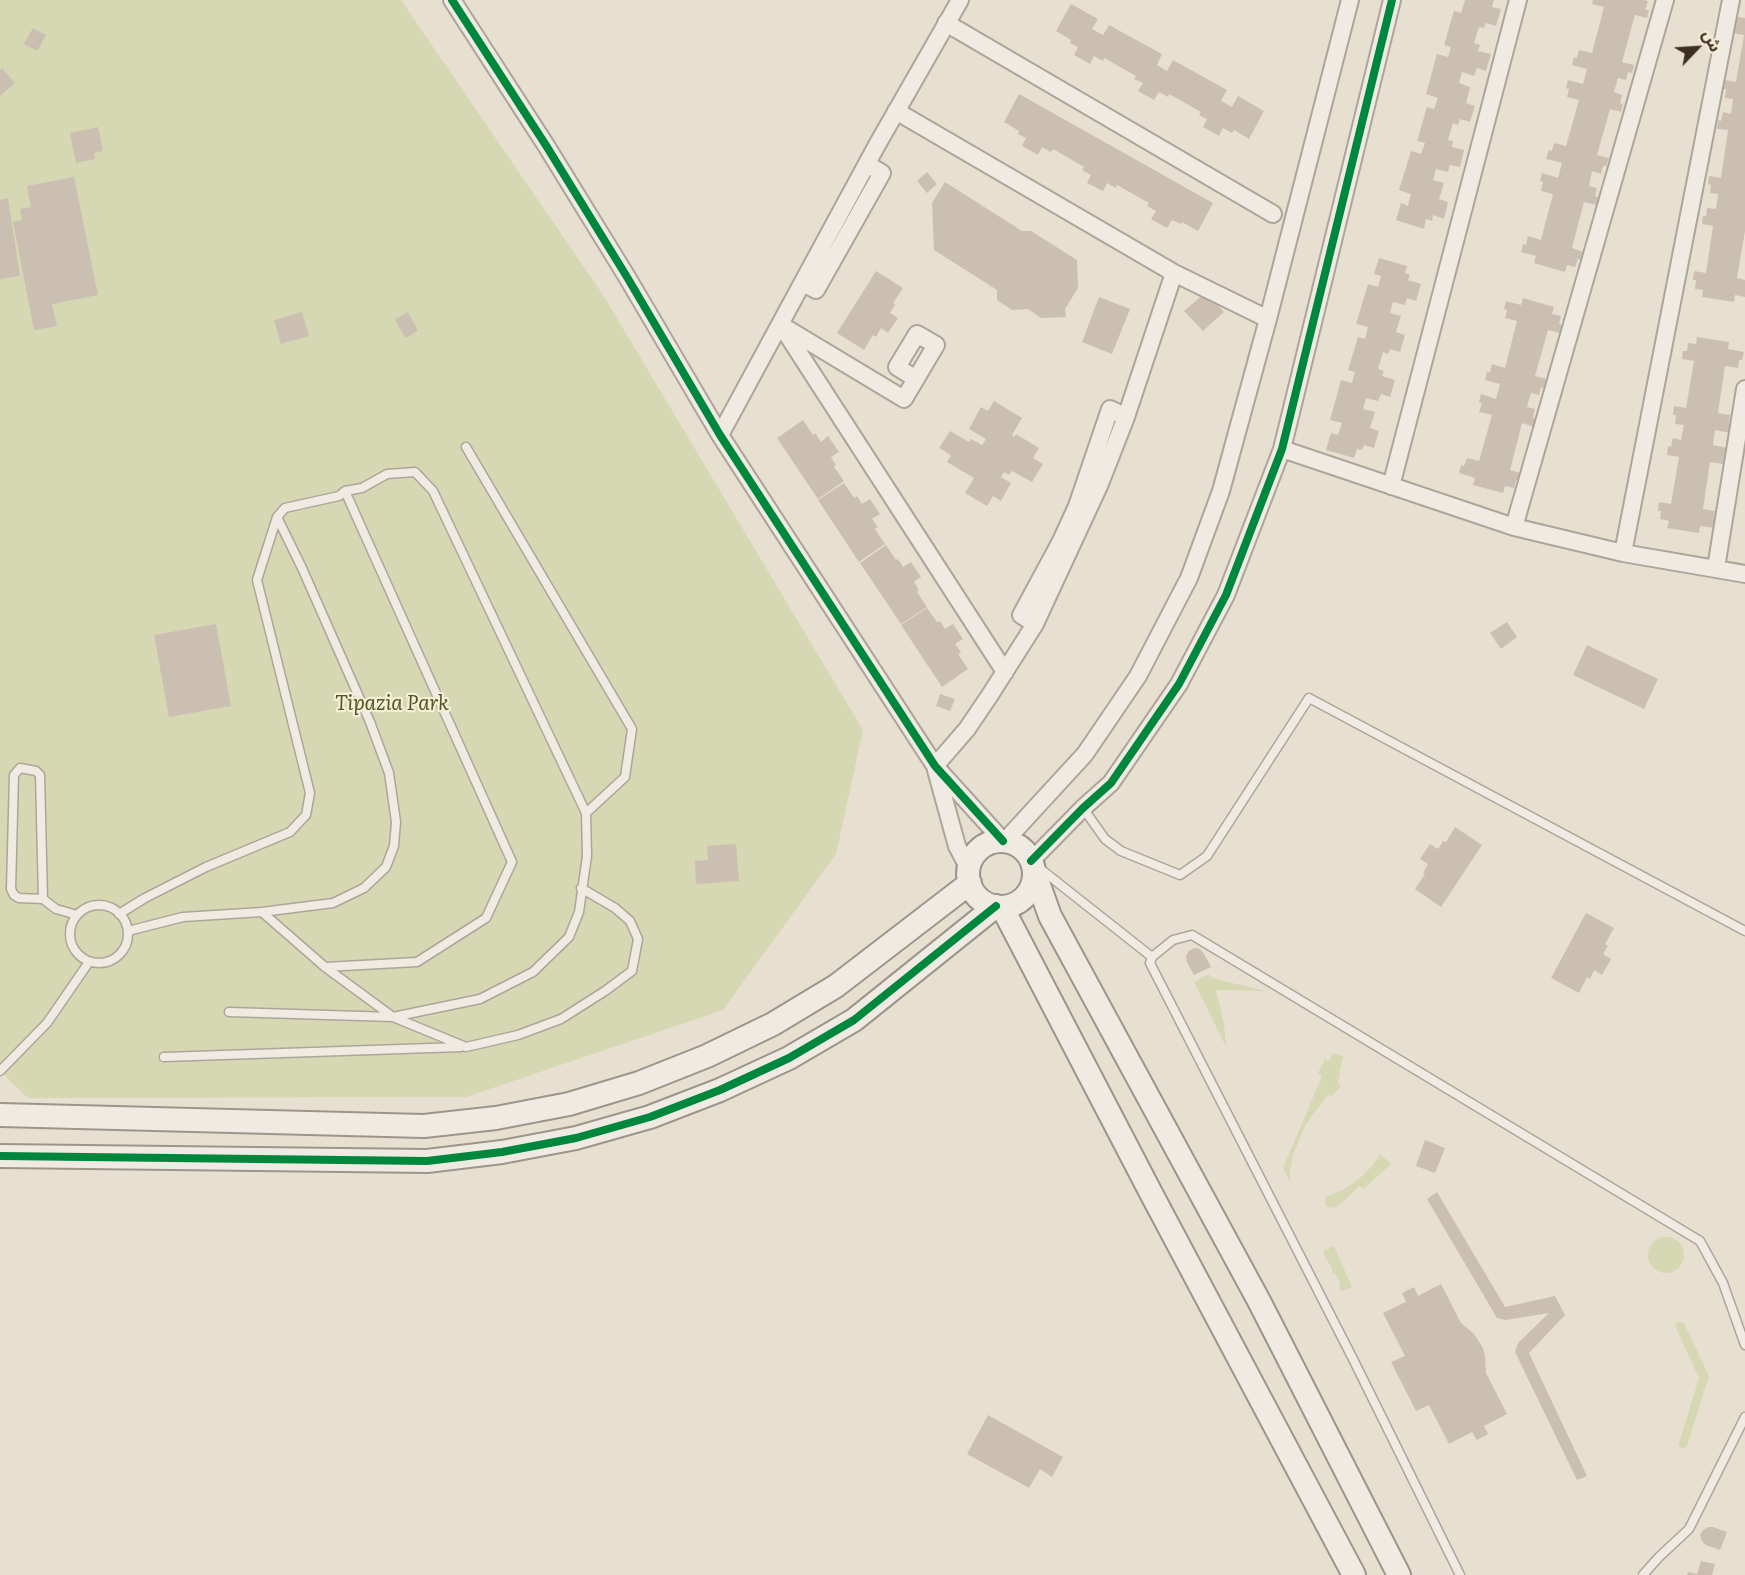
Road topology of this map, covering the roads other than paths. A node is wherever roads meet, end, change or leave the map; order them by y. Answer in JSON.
{"nodes":[{"id":1,"x":452,"y":0,"type":"edge"},
{"id":2,"x":960,"y":0,"type":"edge"},
{"id":3,"x":1350,"y":0,"type":"edge"},
{"id":4,"x":1392,"y":0,"type":"edge"},
{"id":5,"x":1518,"y":0,"type":"edge"},
{"id":6,"x":1665,"y":0,"type":"edge"},
{"id":7,"x":1731,"y":0,"type":"edge"},
{"id":8,"x":946,"y":23,"type":"junction"},
{"id":9,"x":896,"y":111,"type":"junction"},
{"id":10,"x":1273,"y":214,"type":"dead end"},
{"id":11,"x":1174,"y":273,"type":"junction"},
{"id":12,"x":1268,"y":319,"type":"junction"},
{"id":13,"x":781,"y":325,"type":"junction"},
{"id":14,"x":916,"y":379,"type":"dead end"},
{"id":15,"x":1745,"y":389,"type":"edge"},
{"id":16,"x":720,"y":435,"type":"junction"},
{"id":17,"x":466,"y":447,"type":"dead end"},
{"id":18,"x":1282,"y":449,"type":"junction"},
{"id":19,"x":1391,"y":486,"type":"junction"},
{"id":20,"x":345,"y":491,"type":"junction"},
{"id":21,"x":278,"y":517,"type":"junction"},
{"id":22,"x":1514,"y":526,"type":"junction"},
{"id":23,"x":1623,"y":552,"type":"junction"},
{"id":24,"x":1716,"y":568,"type":"junction"},
{"id":25,"x":1745,"y":574,"type":"edge"},
{"id":26,"x":1005,"y":672,"type":"junction"},
{"id":27,"x":935,"y":766,"type":"junction"},
{"id":28,"x":1083,"y":808,"type":"junction"},
{"id":29,"x":586,"y":813,"type":"junction"},
{"id":30,"x":1004,"y":841,"type":"junction"},
{"id":31,"x":1032,"y":866,"type":"junction"},
{"id":32,"x":969,"y":876,"type":"junction"},
{"id":33,"x":582,"y":888,"type":"junction"},
{"id":34,"x":43,"y":899,"type":"junction"},
{"id":35,"x":999,"y":907,"type":"junction"},
{"id":36,"x":262,"y":912,"type":"junction"},
{"id":37,"x":119,"y":914,"type":"junction"},
{"id":38,"x":77,"y":915,"type":"junction"},
{"id":39,"x":128,"y":931,"type":"junction"},
{"id":40,"x":1745,"y":931,"type":"edge"},
{"id":41,"x":1152,"y":957,"type":"junction"},
{"id":42,"x":89,"y":962,"type":"junction"},
{"id":43,"x":325,"y":967,"type":"junction"},
{"id":44,"x":229,"y":1012,"type":"dead end"},
{"id":45,"x":393,"y":1017,"type":"junction"},
{"id":46,"x":466,"y":1047,"type":"junction"},
{"id":47,"x":164,"y":1057,"type":"dead end"},
{"id":48,"x":0,"y":1071,"type":"edge"},
{"id":49,"x":0,"y":1115,"type":"edge"},
{"id":50,"x":0,"y":1156,"type":"edge"},
{"id":51,"x":1745,"y":1345,"type":"edge"},
{"id":52,"x":1745,"y":1417,"type":"edge"},
{"id":53,"x":1386,"y":1549,"type":"junction"},
{"id":54,"x":1350,"y":1573,"type":"edge"},
{"id":55,"x":1399,"y":1575,"type":"edge"},
{"id":56,"x":1460,"y":1575,"type":"edge"},
{"id":57,"x":1643,"y":1575,"type":"edge"}],
"edges":[{"from":1,"to":16,"type":"street"},
{"from":2,"to":8,"type":"street"},
{"from":3,"to":12,"type":"street"},
{"from":4,"to":18,"type":"street"},
{"from":5,"to":19,"type":"street"},
{"from":6,"to":22,"type":"street"},
{"from":7,"to":23,"type":"street"},
{"from":8,"to":9,"type":"street"},
{"from":8,"to":10,"type":"street"},
{"from":9,"to":11,"type":"street"},
{"from":9,"to":13,"type":"street"},
{"from":11,"to":12,"type":"street"},
{"from":11,"to":26,"type":"street"},
{"from":12,"to":30,"type":"street"},
{"from":13,"to":14,"type":"street"},
{"from":13,"to":16,"type":"street"},
{"from":13,"to":26,"type":"street"},
{"from":15,"to":24,"type":"street"},
{"from":16,"to":27,"type":"street"},
{"from":17,"to":29,"type":"lane"},
{"from":18,"to":19,"type":"street"},
{"from":18,"to":28,"type":"street"},
{"from":19,"to":22,"type":"street"},
{"from":20,"to":21,"type":"lane"},
{"from":20,"to":29,"type":"lane"},
{"from":20,"to":43,"type":"lane"},
{"from":21,"to":36,"type":"lane"},
{"from":21,"to":37,"type":"lane"},
{"from":22,"to":23,"type":"street"},
{"from":23,"to":24,"type":"street"},
{"from":24,"to":25,"type":"street"},
{"from":26,"to":27,"type":"street"},
{"from":27,"to":30,"type":"street"},
{"from":27,"to":32,"type":"street"},
{"from":28,"to":31,"type":"street"},
{"from":28,"to":40,"type":"lane"},
{"from":29,"to":33,"type":"lane"},
{"from":30,"to":31,"type":"street"},
{"from":30,"to":32,"type":"street"},
{"from":31,"to":35,"type":"street"},
{"from":31,"to":41,"type":"lane"},
{"from":31,"to":53,"type":"street"},
{"from":32,"to":35,"type":"street"},
{"from":32,"to":49,"type":"street"},
{"from":33,"to":45,"type":"lane"},
{"from":33,"to":46,"type":"lane"},
{"from":34,"to":34,"type":"lane"},
{"from":34,"to":38,"type":"lane"},
{"from":35,"to":50,"type":"street"},
{"from":35,"to":54,"type":"street"},
{"from":36,"to":39,"type":"lane"},
{"from":36,"to":43,"type":"lane"},
{"from":37,"to":38,"type":"lane"},
{"from":37,"to":39,"type":"lane"},
{"from":38,"to":42,"type":"lane"},
{"from":39,"to":42,"type":"lane"},
{"from":41,"to":51,"type":"lane"},
{"from":41,"to":56,"type":"lane"},
{"from":42,"to":48,"type":"lane"},
{"from":43,"to":45,"type":"lane"},
{"from":44,"to":45,"type":"lane"},
{"from":45,"to":46,"type":"lane"},
{"from":46,"to":47,"type":"lane"},
{"from":52,"to":57,"type":"lane"},
{"from":53,"to":54,"type":"street"},
{"from":53,"to":55,"type":"street"}]}
